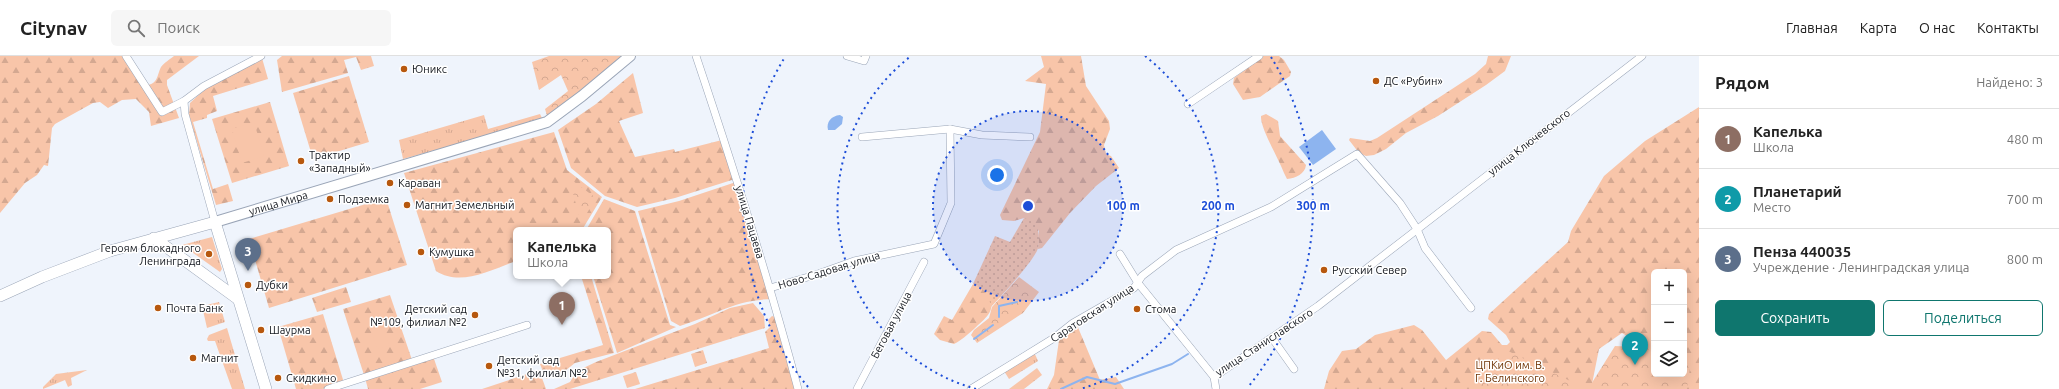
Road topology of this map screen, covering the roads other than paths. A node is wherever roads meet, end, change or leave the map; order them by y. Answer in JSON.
{"nodes":[{"id":1,"x":126,"y":56,"type":"edge"},
{"id":2,"x":261,"y":56,"type":"edge"},
{"id":3,"x":630,"y":56,"type":"edge"},
{"id":4,"x":696,"y":56,"type":"edge"},
{"id":5,"x":847,"y":56,"type":"edge"},
{"id":6,"x":866,"y":56,"type":"edge"},
{"id":7,"x":1259,"y":56,"type":"edge"},
{"id":8,"x":1642,"y":56,"type":"edge"},
{"id":9,"x":184,"y":101,"type":"junction"},
{"id":10,"x":1188,"y":104,"type":"dead end"},
{"id":11,"x":950,"y":129,"type":"junction"},
{"id":12,"x":862,"y":137,"type":"dead end"},
{"id":13,"x":1030,"y":137,"type":"dead end"},
{"id":14,"x":215,"y":222,"type":"junction"},
{"id":15,"x":1417,"y":229,"type":"junction"},
{"id":16,"x":154,"y":238,"type":"junction"},
{"id":17,"x":1120,"y":254,"type":"dead end"},
{"id":18,"x":924,"y":262,"type":"dead end"},
{"id":19,"x":231,"y":273,"type":"junction"},
{"id":20,"x":212,"y":280,"type":"junction"},
{"id":21,"x":1138,"y":283,"type":"junction"},
{"id":22,"x":770,"y":288,"type":"junction"},
{"id":23,"x":0,"y":296,"type":"edge"},
{"id":24,"x":238,"y":299,"type":"junction"},
{"id":25,"x":1471,"y":308,"type":"dead end"},
{"id":26,"x":527,"y":326,"type":"dead end"},
{"id":27,"x":1272,"y":338,"type":"junction"},
{"id":28,"x":1294,"y":369,"type":"dead end"},
{"id":29,"x":1214,"y":377,"type":"junction"},
{"id":30,"x":266,"y":389,"type":"edge"},
{"id":31,"x":328,"y":389,"type":"edge"},
{"id":32,"x":798,"y":389,"type":"edge"},
{"id":33,"x":857,"y":389,"type":"edge"},
{"id":34,"x":970,"y":389,"type":"edge"},
{"id":35,"x":1216,"y":389,"type":"edge"}],
"edges":[{"from":1,"to":9,"type":"street"},
{"from":2,"to":9,"type":"street"},
{"from":3,"to":14,"type":"main road","name":"улица Мира"},
{"from":4,"to":22,"type":"street","name":"улица Пацаева"},
{"from":5,"to":6,"type":"street"},
{"from":7,"to":10,"type":"street"},
{"from":8,"to":15,"type":"street","name":"улица Ключевского"},
{"from":9,"to":14,"type":"street"},
{"from":11,"to":12,"type":"street"},
{"from":11,"to":13,"type":"street"},
{"from":11,"to":22,"type":"street","name":"Ново-Садовая улица"},
{"from":14,"to":16,"type":"main road","name":"улица Мира"},
{"from":14,"to":19,"type":"main road"},
{"from":15,"to":21,"type":"street","name":"Саратовская улица"},
{"from":15,"to":25,"type":"street"},
{"from":15,"to":27,"type":"street","name":"улица Станиславского"},
{"from":16,"to":20,"type":"main road"},
{"from":16,"to":23,"type":"main road","name":"улица Мира"},
{"from":17,"to":21,"type":"street","name":"улица Станиславского"},
{"from":18,"to":33,"type":"street","name":"Беговая улица"},
{"from":19,"to":20,"type":"main road"},
{"from":19,"to":24,"type":"main road"},
{"from":20,"to":24,"type":"main road"},
{"from":21,"to":29,"type":"street","name":"улица Станиславского"},
{"from":21,"to":34,"type":"street","name":"Саратовская улица"},
{"from":22,"to":32,"type":"street","name":"улица Пацаева"},
{"from":24,"to":30,"type":"main road"},
{"from":26,"to":31,"type":"street"},
{"from":27,"to":28,"type":"street"},
{"from":27,"to":29,"type":"street","name":"улица Станиславского"},
{"from":29,"to":35,"type":"street"}]}
